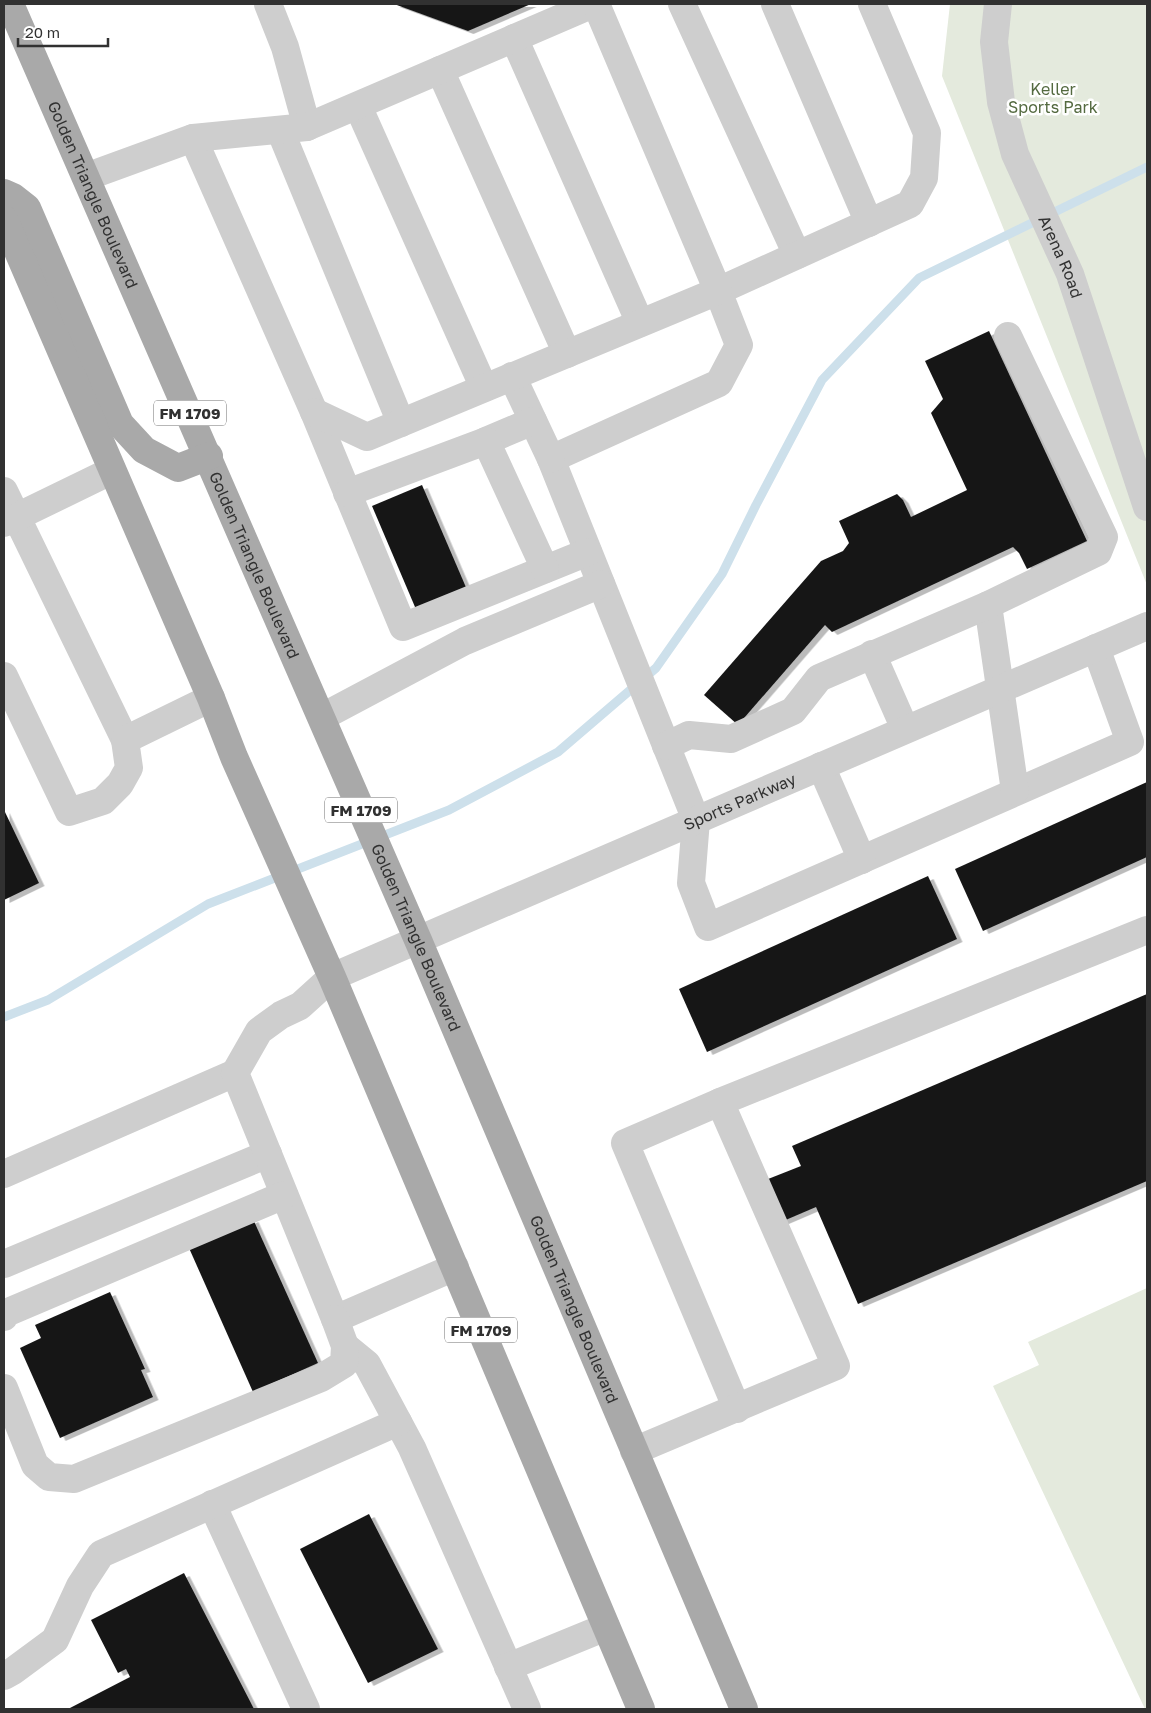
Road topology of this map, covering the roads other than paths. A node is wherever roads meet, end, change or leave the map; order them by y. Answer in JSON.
{"nodes":[{"id":1,"x":10,"y":4,"type":"edge"},
{"id":2,"x":268,"y":4,"type":"edge"},
{"id":3,"x":586,"y":4,"type":"edge"},
{"id":4,"x":596,"y":4,"type":"edge"},
{"id":5,"x":682,"y":4,"type":"edge"},
{"id":6,"x":775,"y":4,"type":"edge"},
{"id":7,"x":872,"y":4,"type":"edge"},
{"id":8,"x":998,"y":4,"type":"edge"},
{"id":9,"x":514,"y":38,"type":"junction"},
{"id":10,"x":440,"y":70,"type":"junction"},
{"id":11,"x":358,"y":106,"type":"junction"},
{"id":12,"x":307,"y":127,"type":"junction"},
{"id":13,"x":280,"y":130,"type":"junction"},
{"id":14,"x":193,"y":138,"type":"junction"},
{"id":15,"x":86,"y":177,"type":"junction"},
{"id":16,"x":4,"y":193,"type":"edge"},
{"id":17,"x":869,"y":223,"type":"junction"},
{"id":18,"x":5,"y":225,"type":"edge"},
{"id":19,"x":797,"y":255,"type":"junction"},
{"id":20,"x":718,"y":291,"type":"junction"},
{"id":21,"x":640,"y":323,"type":"junction"},
{"id":22,"x":1008,"y":336,"type":"dead end"},
{"id":23,"x":567,"y":354,"type":"junction"},
{"id":24,"x":512,"y":376,"type":"junction"},
{"id":25,"x":484,"y":388,"type":"junction"},
{"id":26,"x":314,"y":412,"type":"junction"},
{"id":27,"x":533,"y":421,"type":"junction"},
{"id":28,"x":401,"y":423,"type":"junction"},
{"id":29,"x":486,"y":441,"type":"junction"},
{"id":30,"x":209,"y":456,"type":"junction"},
{"id":31,"x":551,"y":459,"type":"junction"},
{"id":32,"x":111,"y":471,"type":"junction"},
{"id":33,"x":4,"y":491,"type":"edge"},
{"id":34,"x":348,"y":493,"type":"junction"},
{"id":35,"x":1147,"y":506,"type":"edge"},
{"id":36,"x":10,"y":520,"type":"edge"},
{"id":37,"x":588,"y":552,"type":"junction"},
{"id":38,"x":546,"y":569,"type":"junction"},
{"id":39,"x":601,"y":584,"type":"junction"},
{"id":40,"x":988,"y":605,"type":"junction"},
{"id":41,"x":1147,"y":626,"type":"edge"},
{"id":42,"x":1096,"y":648,"type":"junction"},
{"id":43,"x":872,"y":654,"type":"junction"},
{"id":44,"x":4,"y":676,"type":"edge"},
{"id":45,"x":999,"y":690,"type":"junction"},
{"id":46,"x":211,"y":698,"type":"junction"},
{"id":47,"x":322,"y":716,"type":"junction"},
{"id":48,"x":905,"y":729,"type":"junction"},
{"id":49,"x":125,"y":740,"type":"junction"},
{"id":50,"x":666,"y":746,"type":"junction"},
{"id":51,"x":821,"y":766,"type":"junction"},
{"id":52,"x":1015,"y":791,"type":"junction"},
{"id":53,"x":696,"y":820,"type":"junction"},
{"id":54,"x":862,"y":860,"type":"junction"},
{"id":55,"x":1147,"y":930,"type":"edge"},
{"id":56,"x":418,"y":940,"type":"junction"},
{"id":57,"x":332,"y":977,"type":"junction"},
{"id":58,"x":235,"y":1072,"type":"junction"},
{"id":59,"x":720,"y":1102,"type":"junction"},
{"id":60,"x":268,"y":1154,"type":"junction"},
{"id":61,"x":4,"y":1174,"type":"edge"},
{"id":62,"x":284,"y":1195,"type":"junction"},
{"id":63,"x":4,"y":1264,"type":"edge"},
{"id":64,"x":455,"y":1267,"type":"junction"},
{"id":65,"x":4,"y":1317,"type":"edge"},
{"id":66,"x":335,"y":1319,"type":"junction"},
{"id":67,"x":345,"y":1346,"type":"junction"},
{"id":68,"x":4,"y":1388,"type":"edge"},
{"id":69,"x":737,"y":1409,"type":"junction"},
{"id":70,"x":398,"y":1422,"type":"junction"},
{"id":71,"x":634,"y":1451,"type":"junction"},
{"id":72,"x":212,"y":1504,"type":"junction"},
{"id":73,"x":606,"y":1627,"type":"junction"},
{"id":74,"x":508,"y":1667,"type":"junction"},
{"id":75,"x":4,"y":1676,"type":"edge"},
{"id":76,"x":306,"y":1709,"type":"edge"},
{"id":77,"x":527,"y":1709,"type":"edge"},
{"id":78,"x":641,"y":1709,"type":"edge"},
{"id":79,"x":744,"y":1709,"type":"edge"}],
"edges":[{"from":1,"to":15,"type":"main road","name":"Golden Triangle Boulevard","number":"FM 1709"},
{"from":2,"to":12,"type":"street"},
{"from":3,"to":9,"type":"street"},
{"from":4,"to":20,"type":"street"},
{"from":5,"to":19,"type":"street"},
{"from":6,"to":17,"type":"street"},
{"from":7,"to":17,"type":"street"},
{"from":8,"to":35,"type":"street","name":"Arena Road"},
{"from":9,"to":10,"type":"street"},
{"from":9,"to":21,"type":"street"},
{"from":10,"to":11,"type":"street"},
{"from":10,"to":23,"type":"street"},
{"from":11,"to":12,"type":"street"},
{"from":11,"to":25,"type":"street"},
{"from":12,"to":13,"type":"street"},
{"from":13,"to":14,"type":"street"},
{"from":13,"to":28,"type":"street"},
{"from":14,"to":15,"type":"street"},
{"from":14,"to":26,"type":"street"},
{"from":15,"to":30,"type":"main road","name":"Golden Triangle Boulevard","number":"FM 1709"},
{"from":16,"to":30,"type":"main road"},
{"from":17,"to":19,"type":"street"},
{"from":18,"to":32,"type":"main road","number":"FM 1709"},
{"from":19,"to":20,"type":"street"},
{"from":20,"to":21,"type":"street"},
{"from":20,"to":31,"type":"street"},
{"from":21,"to":23,"type":"street"},
{"from":22,"to":40,"type":"street"},
{"from":23,"to":24,"type":"street"},
{"from":24,"to":25,"type":"street"},
{"from":24,"to":27,"type":"street"},
{"from":25,"to":28,"type":"street"},
{"from":26,"to":28,"type":"street"},
{"from":26,"to":34,"type":"street"},
{"from":27,"to":29,"type":"street"},
{"from":27,"to":31,"type":"street"},
{"from":29,"to":34,"type":"street"},
{"from":29,"to":38,"type":"street"},
{"from":30,"to":47,"type":"main road","name":"Golden Triangle Boulevard","number":"FM 1709"},
{"from":31,"to":37,"type":"street"},
{"from":32,"to":36,"type":"street"},
{"from":32,"to":46,"type":"main road","number":"FM 1709"},
{"from":33,"to":36,"type":"street"},
{"from":34,"to":38,"type":"street"},
{"from":36,"to":49,"type":"street"},
{"from":37,"to":38,"type":"street"},
{"from":37,"to":39,"type":"street"},
{"from":39,"to":47,"type":"street"},
{"from":39,"to":50,"type":"street"},
{"from":40,"to":43,"type":"street"},
{"from":40,"to":45,"type":"street"},
{"from":41,"to":42,"type":"street","name":"Sports Parkway"},
{"from":42,"to":45,"type":"street","name":"Sports Parkway"},
{"from":42,"to":52,"type":"street"},
{"from":43,"to":48,"type":"street"},
{"from":43,"to":50,"type":"street"},
{"from":44,"to":49,"type":"street"},
{"from":45,"to":48,"type":"street","name":"Sports Parkway"},
{"from":45,"to":52,"type":"street"},
{"from":46,"to":49,"type":"street"},
{"from":46,"to":57,"type":"main road","number":"FM 1709"},
{"from":47,"to":56,"type":"main road","name":"Golden Triangle Boulevard","number":"FM 1709"},
{"from":48,"to":51,"type":"street","name":"Sports Parkway"},
{"from":50,"to":53,"type":"street"},
{"from":51,"to":53,"type":"street","name":"Sports Parkway"},
{"from":51,"to":54,"type":"street"},
{"from":52,"to":54,"type":"street"},
{"from":53,"to":54,"type":"street"},
{"from":53,"to":56,"type":"street","name":"Sports Parkway"},
{"from":55,"to":59,"type":"street"},
{"from":56,"to":57,"type":"street","name":"Sports Parkway"},
{"from":56,"to":71,"type":"main road","name":"Golden Triangle Boulevard","number":"FM 1709"},
{"from":57,"to":58,"type":"street","name":"Sports Parkway"},
{"from":57,"to":64,"type":"main road","number":"FM 1709"},
{"from":58,"to":60,"type":"street"},
{"from":58,"to":61,"type":"street"},
{"from":59,"to":69,"type":"street"},
{"from":59,"to":69,"type":"street"},
{"from":60,"to":62,"type":"street"},
{"from":60,"to":63,"type":"street"},
{"from":62,"to":65,"type":"street"},
{"from":62,"to":66,"type":"street"},
{"from":64,"to":66,"type":"street"},
{"from":64,"to":73,"type":"main road","number":"FM 1709"},
{"from":66,"to":67,"type":"street"},
{"from":67,"to":68,"type":"street"},
{"from":67,"to":70,"type":"street"},
{"from":69,"to":71,"type":"street"},
{"from":70,"to":72,"type":"street"},
{"from":70,"to":74,"type":"street"},
{"from":71,"to":79,"type":"main road","name":"Golden Triangle Boulevard","number":"FM 1709"},
{"from":72,"to":75,"type":"street"},
{"from":72,"to":76,"type":"street"},
{"from":73,"to":74,"type":"street"},
{"from":73,"to":78,"type":"main road","number":"FM 1709"},
{"from":74,"to":77,"type":"street"}]}
